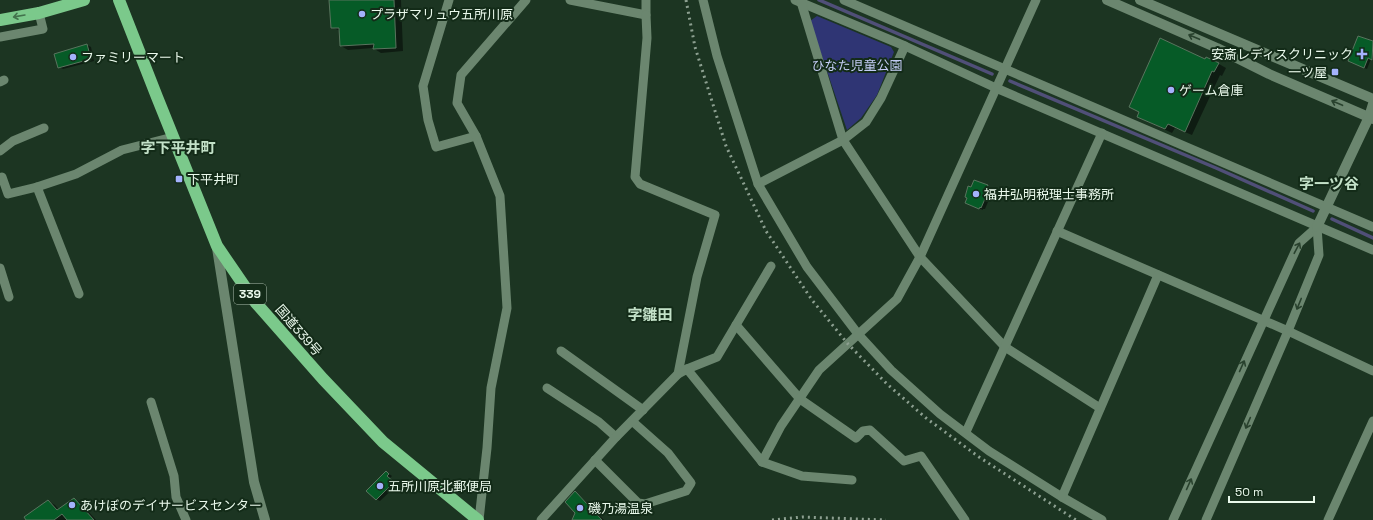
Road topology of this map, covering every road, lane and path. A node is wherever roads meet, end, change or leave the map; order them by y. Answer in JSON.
{"nodes":[{"id":1,"x":84,"y":0,"type":"edge"},
{"id":2,"x":119,"y":0,"type":"edge"},
{"id":3,"x":449,"y":0,"type":"edge"},
{"id":4,"x":526,"y":0,"type":"edge"},
{"id":5,"x":570,"y":0,"type":"edge"},
{"id":6,"x":646,"y":0,"type":"edge"},
{"id":7,"x":703,"y":0,"type":"edge"},
{"id":8,"x":844,"y":0,"type":"edge"},
{"id":9,"x":1036,"y":0,"type":"edge"},
{"id":10,"x":1107,"y":0,"type":"edge"},
{"id":11,"x":1140,"y":0,"type":"edge"},
{"id":12,"x":798,"y":1,"type":"edge"},
{"id":13,"x":39,"y":13,"type":"junction"},
{"id":14,"x":646,"y":15,"type":"junction"},
{"id":15,"x":0,"y":20,"type":"edge"},
{"id":16,"x":0,"y":37,"type":"edge"},
{"id":17,"x":905,"y":46,"type":"junction"},
{"id":18,"x":1005,"y":69,"type":"junction"},
{"id":19,"x":996,"y":88,"type":"junction"},
{"id":20,"x":1373,"y":99,"type":"edge"},
{"id":21,"x":1373,"y":104,"type":"edge"},
{"id":22,"x":1371,"y":118,"type":"edge"},
{"id":23,"x":44,"y":128,"type":"dead end"},
{"id":24,"x":1102,"y":133,"type":"junction"},
{"id":25,"x":476,"y":136,"type":"junction"},
{"id":26,"x":173,"y":137,"type":"junction"},
{"id":27,"x":843,"y":140,"type":"junction"},
{"id":28,"x":0,"y":151,"type":"edge"},
{"id":29,"x":2,"y":178,"type":"dead end"},
{"id":30,"x":758,"y":184,"type":"junction"},
{"id":31,"x":37,"y":188,"type":"junction"},
{"id":32,"x":1327,"y":207,"type":"junction"},
{"id":33,"x":1317,"y":227,"type":"junction"},
{"id":34,"x":1373,"y":227,"type":"edge"},
{"id":35,"x":1057,"y":231,"type":"junction"},
{"id":36,"x":217,"y":246,"type":"junction"},
{"id":37,"x":1373,"y":250,"type":"edge"},
{"id":38,"x":920,"y":257,"type":"junction"},
{"id":39,"x":771,"y":266,"type":"dead end"},
{"id":40,"x":0,"y":268,"type":"edge"},
{"id":41,"x":1158,"y":275,"type":"junction"},
{"id":42,"x":79,"y":294,"type":"dead end"},
{"id":43,"x":8,"y":297,"type":"dead end"},
{"id":44,"x":1263,"y":320,"type":"junction"},
{"id":45,"x":736,"y":325,"type":"junction"},
{"id":46,"x":1288,"y":331,"type":"junction"},
{"id":47,"x":858,"y":334,"type":"junction"},
{"id":48,"x":1005,"y":347,"type":"junction"},
{"id":49,"x":561,"y":351,"type":"dead end"},
{"id":50,"x":687,"y":369,"type":"junction"},
{"id":51,"x":1373,"y":371,"type":"edge"},
{"id":52,"x":678,"y":374,"type":"junction"},
{"id":53,"x":548,"y":388,"type":"dead end"},
{"id":54,"x":800,"y":399,"type":"junction"},
{"id":55,"x":151,"y":402,"type":"dead end"},
{"id":56,"x":1100,"y":408,"type":"junction"},
{"id":57,"x":643,"y":410,"type":"junction"},
{"id":58,"x":632,"y":421,"type":"junction"},
{"id":59,"x":1373,"y":421,"type":"edge"},
{"id":60,"x":966,"y":432,"type":"junction"},
{"id":61,"x":616,"y":437,"type":"junction"},
{"id":62,"x":595,"y":460,"type":"junction"},
{"id":63,"x":762,"y":462,"type":"junction"},
{"id":64,"x":852,"y":480,"type":"dead end"},
{"id":65,"x":1062,"y":496,"type":"junction"},
{"id":66,"x":186,"y":520,"type":"edge"},
{"id":67,"x":265,"y":520,"type":"edge"},
{"id":68,"x":478,"y":520,"type":"edge"},
{"id":69,"x":541,"y":520,"type":"edge"},
{"id":70,"x":964,"y":520,"type":"edge"},
{"id":71,"x":1102,"y":520,"type":"edge"},
{"id":72,"x":1173,"y":520,"type":"edge"},
{"id":73,"x":1206,"y":520,"type":"edge"},
{"id":74,"x":1328,"y":520,"type":"edge"}],
"edges":[{"from":1,"to":13,"type":"highway"},
{"from":2,"to":26,"type":"highway","name":"国道339号","number":"339"},
{"from":3,"to":25,"type":"street"},
{"from":4,"to":25,"type":"street"},
{"from":5,"to":14,"type":"street"},
{"from":6,"to":14,"type":"street"},
{"from":7,"to":30,"type":"street"},
{"from":8,"to":18,"type":"street"},
{"from":9,"to":18,"type":"street"},
{"from":22,"to":10,"type":"street","one_way":true},
{"from":11,"to":20,"type":"street"},
{"from":12,"to":17,"type":"street"},
{"from":12,"to":27,"type":"street"},
{"from":13,"to":15,"type":"highway","one_way":true},
{"from":13,"to":16,"type":"street"},
{"from":14,"to":52,"type":"street"},
{"from":17,"to":19,"type":"street"},
{"from":17,"to":27,"type":"street"},
{"from":18,"to":19,"type":"street"},
{"from":18,"to":32,"type":"street"},
{"from":19,"to":24,"type":"street"},
{"from":19,"to":38,"type":"street"},
{"from":21,"to":22,"type":"street"},
{"from":22,"to":32,"type":"street"},
{"from":23,"to":28,"type":"street"},
{"from":24,"to":33,"type":"street"},
{"from":24,"to":35,"type":"street"},
{"from":25,"to":68,"type":"street"},
{"from":26,"to":31,"type":"street"},
{"from":26,"to":36,"type":"highway","name":"国道339号","number":"339"},
{"from":27,"to":30,"type":"street"},
{"from":27,"to":38,"type":"street"},
{"from":29,"to":31,"type":"street"},
{"from":30,"to":47,"type":"street"},
{"from":31,"to":42,"type":"street"},
{"from":32,"to":33,"type":"street"},
{"from":32,"to":34,"type":"street"},
{"from":33,"to":37,"type":"street"},
{"from":44,"to":33,"type":"street","one_way":true},
{"from":33,"to":46,"type":"street","one_way":true},
{"from":35,"to":41,"type":"street"},
{"from":35,"to":48,"type":"street"},
{"from":36,"to":67,"type":"street"},
{"from":36,"to":68,"type":"highway","name":"国道339号","number":"339"},
{"from":38,"to":47,"type":"street"},
{"from":38,"to":48,"type":"street"},
{"from":39,"to":45,"type":"street"},
{"from":40,"to":43,"type":"street"},
{"from":41,"to":44,"type":"street"},
{"from":41,"to":56,"type":"street"},
{"from":44,"to":46,"type":"street"},
{"from":72,"to":44,"type":"street","one_way":true},
{"from":45,"to":50,"type":"street"},
{"from":45,"to":54,"type":"street"},
{"from":46,"to":51,"type":"street"},
{"from":46,"to":73,"type":"street","one_way":true},
{"from":47,"to":54,"type":"street"},
{"from":47,"to":60,"type":"street"},
{"from":48,"to":56,"type":"street"},
{"from":48,"to":60,"type":"street"},
{"from":49,"to":57,"type":"street"},
{"from":50,"to":52,"type":"street"},
{"from":50,"to":63,"type":"street"},
{"from":52,"to":57,"type":"street"},
{"from":53,"to":61,"type":"street"},
{"from":54,"to":63,"type":"street"},
{"from":54,"to":70,"type":"street"},
{"from":55,"to":66,"type":"street"},
{"from":56,"to":65,"type":"street"},
{"from":57,"to":58,"type":"street"},
{"from":58,"to":61,"type":"street"},
{"from":58,"to":62,"type":"street"},
{"from":59,"to":74,"type":"street"},
{"from":60,"to":65,"type":"street"},
{"from":61,"to":62,"type":"street"},
{"from":62,"to":69,"type":"street"},
{"from":63,"to":64,"type":"street"},
{"from":65,"to":71,"type":"street"}]}
